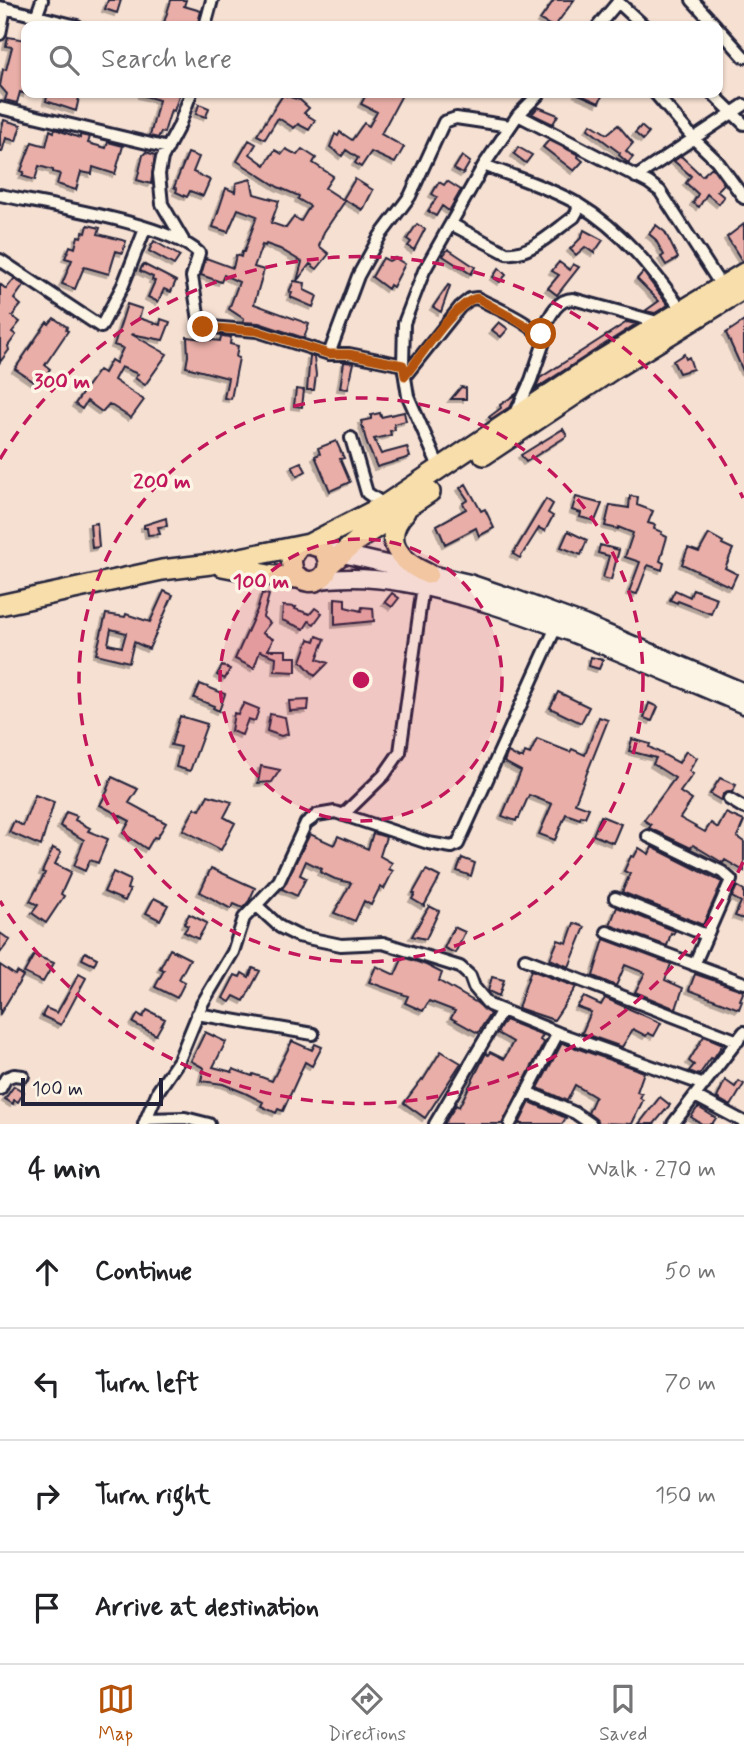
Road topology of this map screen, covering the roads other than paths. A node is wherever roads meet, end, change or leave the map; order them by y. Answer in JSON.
{"nodes":[{"id":1,"x":42,"y":0,"type":"edge"},
{"id":2,"x":212,"y":0,"type":"edge"},
{"id":3,"x":692,"y":0,"type":"edge"},
{"id":4,"x":621,"y":1,"type":"edge"},
{"id":5,"x":2,"y":7,"type":"edge"},
{"id":6,"x":37,"y":17,"type":"junction"},
{"id":7,"x":55,"y":21,"type":"edge"},
{"id":8,"x":206,"y":21,"type":"edge"},
{"id":9,"x":603,"y":21,"type":"edge"},
{"id":10,"x":639,"y":21,"type":"edge"},
{"id":11,"x":711,"y":21,"type":"edge"},
{"id":12,"x":0,"y":34,"type":"edge"},
{"id":13,"x":723,"y":34,"type":"edge"},
{"id":14,"x":744,"y":57,"type":"edge"},
{"id":15,"x":189,"y":98,"type":"edge"},
{"id":16,"x":535,"y":98,"type":"edge"},
{"id":17,"x":660,"y":98,"type":"edge"},
{"id":18,"x":717,"y":98,"type":"edge"},
{"id":19,"x":744,"y":104,"type":"edge"},
{"id":20,"x":0,"y":108,"type":"edge"},
{"id":21,"x":732,"y":113,"type":"junction"},
{"id":22,"x":518,"y":115,"type":"junction"},
{"id":23,"x":744,"y":124,"type":"edge"},
{"id":24,"x":510,"y":126,"type":"junction"},
{"id":25,"x":694,"y":139,"type":"junction"},
{"id":26,"x":168,"y":148,"type":"junction"},
{"id":27,"x":484,"y":165,"type":"junction"},
{"id":28,"x":636,"y":177,"type":"junction"},
{"id":29,"x":0,"y":195,"type":"edge"},
{"id":30,"x":744,"y":198,"type":"edge"},
{"id":31,"x":577,"y":203,"type":"junction"},
{"id":32,"x":451,"y":223,"type":"junction"},
{"id":33,"x":145,"y":229,"type":"junction"},
{"id":34,"x":183,"y":240,"type":"junction"},
{"id":35,"x":0,"y":260,"type":"edge"},
{"id":36,"x":744,"y":273,"type":"edge"},
{"id":37,"x":722,"y":286,"type":"junction"},
{"id":38,"x":744,"y":289,"type":"edge"},
{"id":39,"x":682,"y":310,"type":"junction"},
{"id":40,"x":661,"y":323,"type":"junction"},
{"id":41,"x":541,"y":334,"type":"junction"},
{"id":42,"x":329,"y":354,"type":"junction"},
{"id":43,"x":404,"y":371,"type":"junction"},
{"id":44,"x":513,"y":419,"type":"junction"},
{"id":45,"x":351,"y":438,"type":"dead end"},
{"id":46,"x":440,"y":469,"type":"junction"},
{"id":47,"x":420,"y":499,"type":"junction"},
{"id":48,"x":385,"y":505,"type":"junction"},
{"id":49,"x":320,"y":552,"type":"junction"},
{"id":50,"x":211,"y":564,"type":"junction"},
{"id":51,"x":306,"y":579,"type":"junction"},
{"id":52,"x":426,"y":580,"type":"junction"},
{"id":53,"x":6,"y":604,"type":"edge"},
{"id":54,"x":556,"y":627,"type":"junction"},
{"id":55,"x":744,"y":692,"type":"edge"},
{"id":56,"x":744,"y":705,"type":"edge"},
{"id":57,"x":729,"y":799,"type":"dead end"},
{"id":58,"x":744,"y":808,"type":"edge"},
{"id":59,"x":343,"y":815,"type":"junction"},
{"id":60,"x":648,"y":836,"type":"dead end"},
{"id":61,"x":615,"y":898,"type":"dead end"},
{"id":62,"x":256,"y":905,"type":"junction"},
{"id":63,"x":607,"y":932,"type":"dead end"},
{"id":64,"x":706,"y":935,"type":"junction"},
{"id":65,"x":525,"y":959,"type":"dead end"},
{"id":66,"x":694,"y":965,"type":"junction"},
{"id":67,"x":744,"y":983,"type":"edge"},
{"id":68,"x":502,"y":1010,"type":"junction"},
{"id":69,"x":197,"y":1014,"type":"junction"},
{"id":70,"x":558,"y":1033,"type":"junction"},
{"id":71,"x":313,"y":1034,"type":"dead end"},
{"id":72,"x":741,"y":1036,"type":"edge"},
{"id":73,"x":23,"y":1076,"type":"dead end"},
{"id":74,"x":704,"y":1085,"type":"junction"},
{"id":75,"x":0,"y":1089,"type":"edge"},
{"id":76,"x":527,"y":1092,"type":"junction"},
{"id":77,"x":695,"y":1096,"type":"junction"},
{"id":78,"x":145,"y":1121,"type":"edge"},
{"id":79,"x":579,"y":1121,"type":"edge"},
{"id":80,"x":744,"y":1122,"type":"edge"},
{"id":81,"x":209,"y":1124,"type":"edge"},
{"id":82,"x":435,"y":1124,"type":"edge"},
{"id":83,"x":510,"y":1124,"type":"edge"},
{"id":84,"x":591,"y":1124,"type":"edge"},
{"id":85,"x":673,"y":1124,"type":"edge"}],
"edges":[{"from":1,"to":6,"type":"street"},
{"from":2,"to":8,"type":"street"},
{"from":3,"to":11,"type":"street"},
{"from":4,"to":9,"type":"street"},
{"from":4,"to":10,"type":"street"},
{"from":5,"to":6,"type":"street"},
{"from":5,"to":12,"type":"street"},
{"from":6,"to":7,"type":"street"},
{"from":13,"to":14,"type":"street"},
{"from":15,"to":26,"type":"street"},
{"from":16,"to":22,"type":"street"},
{"from":17,"to":25,"type":"street"},
{"from":18,"to":21,"type":"street"},
{"from":19,"to":21,"type":"street"},
{"from":20,"to":26,"type":"street"},
{"from":21,"to":23,"type":"street"},
{"from":21,"to":25,"type":"street"},
{"from":22,"to":24,"type":"street"},
{"from":22,"to":28,"type":"street"},
{"from":24,"to":27,"type":"street"},
{"from":24,"to":42,"type":"street"},
{"from":25,"to":28,"type":"street"},
{"from":25,"to":30,"type":"street"},
{"from":26,"to":34,"type":"street"},
{"from":27,"to":31,"type":"street"},
{"from":27,"to":32,"type":"street"},
{"from":28,"to":37,"type":"street"},
{"from":29,"to":33,"type":"street"},
{"from":31,"to":32,"type":"street"},
{"from":31,"to":39,"type":"street"},
{"from":32,"to":43,"type":"street"},
{"from":33,"to":34,"type":"street"},
{"from":33,"to":35,"type":"street"},
{"from":34,"to":42,"type":"street"},
{"from":36,"to":37,"type":"highway"},
{"from":37,"to":39,"type":"highway"},
{"from":38,"to":47,"type":"highway"},
{"from":39,"to":40,"type":"highway"},
{"from":40,"to":41,"type":"street"},
{"from":40,"to":44,"type":"highway"},
{"from":41,"to":43,"type":"street"},
{"from":41,"to":44,"type":"street"},
{"from":42,"to":43,"type":"street"},
{"from":43,"to":46,"type":"street"},
{"from":44,"to":46,"type":"highway"},
{"from":45,"to":48,"type":"street"},
{"from":46,"to":48,"type":"highway"},
{"from":47,"to":49,"type":"highway"},
{"from":47,"to":52,"type":"highway"},
{"from":48,"to":49,"type":"highway"},
{"from":49,"to":50,"type":"highway"},
{"from":49,"to":51,"type":"highway"},
{"from":49,"to":51,"type":"highway"},
{"from":49,"to":52,"type":"main road"},
{"from":50,"to":51,"type":"highway"},
{"from":50,"to":53,"type":"highway"},
{"from":51,"to":52,"type":"main road"},
{"from":52,"to":54,"type":"main road"},
{"from":52,"to":55,"type":"main road"},
{"from":52,"to":59,"type":"street"},
{"from":54,"to":56,"type":"main road"},
{"from":54,"to":59,"type":"street"},
{"from":57,"to":58,"type":"street"},
{"from":59,"to":62,"type":"street"},
{"from":60,"to":64,"type":"street"},
{"from":61,"to":64,"type":"street"},
{"from":62,"to":68,"type":"street"},
{"from":62,"to":69,"type":"street"},
{"from":63,"to":66,"type":"street"},
{"from":64,"to":66,"type":"street"},
{"from":65,"to":72,"type":"street"},
{"from":66,"to":67,"type":"street"},
{"from":68,"to":70,"type":"street"},
{"from":68,"to":82,"type":"street"},
{"from":69,"to":71,"type":"street"},
{"from":69,"to":78,"type":"street"},
{"from":70,"to":74,"type":"street"},
{"from":70,"to":76,"type":"street"},
{"from":72,"to":74,"type":"street"},
{"from":73,"to":75,"type":"street"},
{"from":74,"to":77,"type":"street"},
{"from":76,"to":79,"type":"street"},
{"from":76,"to":83,"type":"street"},
{"from":77,"to":80,"type":"street"},
{"from":77,"to":85,"type":"street"},
{"from":78,"to":81,"type":"street"},
{"from":79,"to":84,"type":"street"}]}
